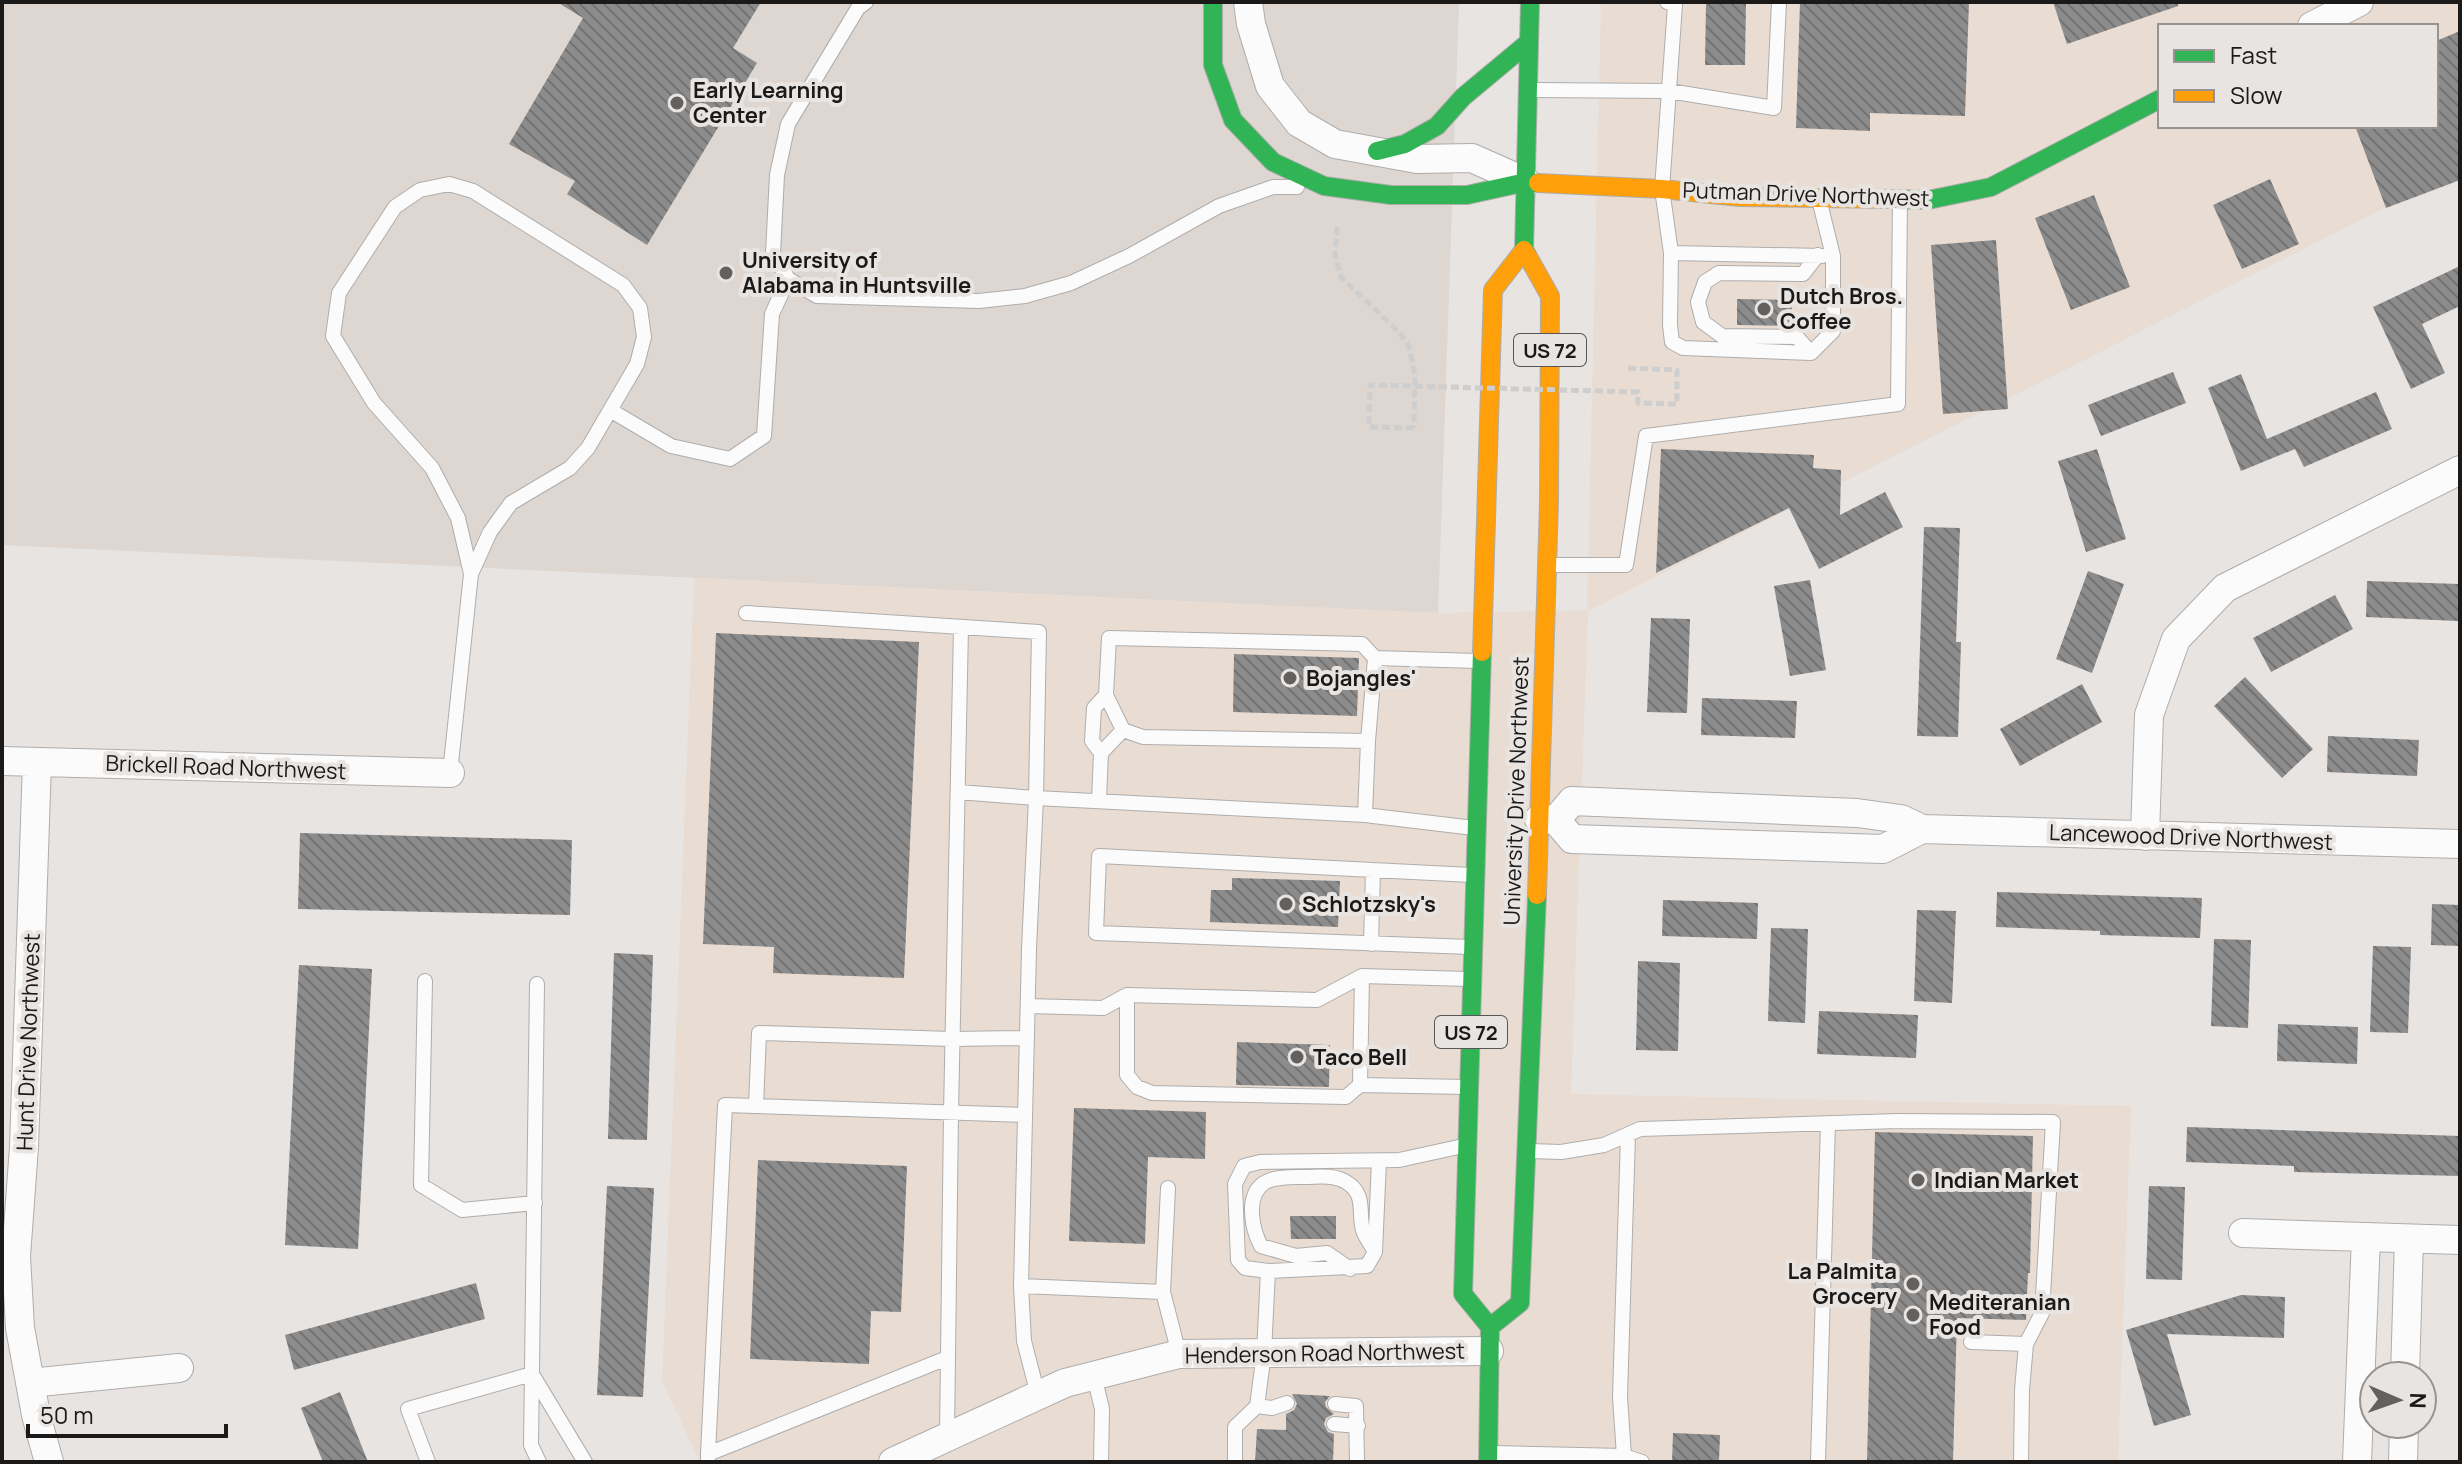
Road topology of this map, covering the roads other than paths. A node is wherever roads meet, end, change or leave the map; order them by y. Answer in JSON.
{"nodes":[{"id":1,"x":866,"y":2,"type":"edge"},
{"id":2,"x":1213,"y":2,"type":"edge"},
{"id":3,"x":1248,"y":2,"type":"edge"},
{"id":4,"x":1530,"y":2,"type":"edge"},
{"id":5,"x":1779,"y":2,"type":"edge"},
{"id":6,"x":2359,"y":2,"type":"edge"},
{"id":7,"x":1673,"y":3,"type":"edge"},
{"id":8,"x":2316,"y":24,"type":"edge"},
{"id":9,"x":1529,"y":42,"type":"junction"},
{"id":10,"x":1528,"y":90,"type":"junction"},
{"id":11,"x":1669,"y":91,"type":"junction"},
{"id":12,"x":2158,"y":100,"type":"edge"},
{"id":13,"x":1377,"y":151,"type":"junction"},
{"id":14,"x":1526,"y":182,"type":"junction"},
{"id":15,"x":1324,"y":186,"type":"junction"},
{"id":16,"x":1662,"y":189,"type":"junction"},
{"id":17,"x":1819,"y":199,"type":"junction"},
{"id":18,"x":1900,"y":199,"type":"junction"},
{"id":19,"x":1524,"y":250,"type":"junction"},
{"id":20,"x":1671,"y":253,"type":"junction"},
{"id":21,"x":1826,"y":256,"type":"junction"},
{"id":22,"x":788,"y":279,"type":"junction"},
{"id":23,"x":1811,"y":353,"type":"junction"},
{"id":24,"x":610,"y":410,"type":"junction"},
{"id":25,"x":2460,"y":470,"type":"edge"},
{"id":26,"x":1548,"y":565,"type":"junction"},
{"id":27,"x":471,"y":574,"type":"junction"},
{"id":28,"x":746,"y":613,"type":"dead end"},
{"id":29,"x":961,"y":628,"type":"junction"},
{"id":30,"x":1375,"y":658,"type":"junction"},
{"id":31,"x":1482,"y":661,"type":"junction"},
{"id":32,"x":1106,"y":695,"type":"junction"},
{"id":33,"x":1123,"y":730,"type":"junction"},
{"id":34,"x":1368,"y":741,"type":"junction"},
{"id":35,"x":1101,"y":753,"type":"junction"},
{"id":36,"x":2,"y":761,"type":"edge"},
{"id":37,"x":37,"y":762,"type":"junction"},
{"id":38,"x":450,"y":773,"type":"joint"},
{"id":39,"x":958,"y":792,"type":"junction"},
{"id":40,"x":1036,"y":798,"type":"junction"},
{"id":41,"x":1099,"y":800,"type":"junction"},
{"id":42,"x":1365,"y":815,"type":"junction"},
{"id":43,"x":1538,"y":818,"type":"junction"},
{"id":44,"x":1922,"y":829,"type":"junction"},
{"id":45,"x":1486,"y":830,"type":"junction"},
{"id":46,"x":2145,"y":836,"type":"junction"},
{"id":47,"x":2460,"y":844,"type":"edge"},
{"id":48,"x":1373,"y":870,"type":"junction"},
{"id":49,"x":1475,"y":875,"type":"junction"},
{"id":50,"x":1516,"y":897,"type":"dead end"},
{"id":51,"x":1536,"y":917,"type":"junction"},
{"id":52,"x":1371,"y":944,"type":"junction"},
{"id":53,"x":1473,"y":947,"type":"junction"},
{"id":54,"x":1362,"y":976,"type":"junction"},
{"id":55,"x":1472,"y":979,"type":"junction"},
{"id":56,"x":425,"y":981,"type":"dead end"},
{"id":57,"x":537,"y":984,"type":"dead end"},
{"id":58,"x":1127,"y":995,"type":"junction"},
{"id":59,"x":1028,"y":1006,"type":"junction"},
{"id":60,"x":1027,"y":1038,"type":"junction"},
{"id":61,"x":952,"y":1039,"type":"junction"},
{"id":62,"x":1360,"y":1085,"type":"junction"},
{"id":63,"x":1469,"y":1087,"type":"junction"},
{"id":64,"x":756,"y":1106,"type":"junction"},
{"id":65,"x":951,"y":1113,"type":"junction"},
{"id":66,"x":1025,"y":1115,"type":"junction"},
{"id":67,"x":1828,"y":1123,"type":"junction"},
{"id":68,"x":1628,"y":1135,"type":"junction"},
{"id":69,"x":1467,"y":1145,"type":"junction"},
{"id":70,"x":1527,"y":1151,"type":"junction"},
{"id":71,"x":1379,"y":1161,"type":"junction"},
{"id":72,"x":1168,"y":1188,"type":"dead end"},
{"id":73,"x":535,"y":1203,"type":"junction"},
{"id":74,"x":2243,"y":1233,"type":"dead end"},
{"id":75,"x":2366,"y":1237,"type":"junction"},
{"id":76,"x":2409,"y":1239,"type":"junction"},
{"id":77,"x":2460,"y":1240,"type":"edge"},
{"id":78,"x":1375,"y":1252,"type":"junction"},
{"id":79,"x":1350,"y":1269,"type":"junction"},
{"id":80,"x":1268,"y":1271,"type":"junction"},
{"id":81,"x":1021,"y":1286,"type":"junction"},
{"id":82,"x":1163,"y":1292,"type":"junction"},
{"id":83,"x":1490,"y":1339,"type":"junction"},
{"id":84,"x":1971,"y":1342,"type":"dead end"},
{"id":85,"x":2026,"y":1344,"type":"junction"},
{"id":86,"x":1264,"y":1353,"type":"junction"},
{"id":87,"x":1179,"y":1354,"type":"junction"},
{"id":88,"x":947,"y":1358,"type":"junction"},
{"id":89,"x":2405,"y":1360,"type":"edge"},
{"id":90,"x":179,"y":1368,"type":"dead end"},
{"id":91,"x":532,"y":1374,"type":"junction"},
{"id":92,"x":1094,"y":1376,"type":"junction"},
{"id":93,"x":30,"y":1383,"type":"junction"},
{"id":94,"x":1038,"y":1395,"type":"junction"},
{"id":95,"x":1287,"y":1403,"type":"dead end"},
{"id":96,"x":1335,"y":1404,"type":"dead end"},
{"id":97,"x":1264,"y":1407,"type":"junction"},
{"id":98,"x":1286,"y":1421,"type":"dead end"},
{"id":99,"x":1334,"y":1424,"type":"dead end"},
{"id":100,"x":1358,"y":1426,"type":"junction"},
{"id":101,"x":947,"y":1437,"type":"junction"},
{"id":102,"x":2404,"y":1440,"type":"edge"},
{"id":103,"x":1488,"y":1457,"type":"edge"},
{"id":104,"x":708,"y":1458,"type":"edge"},
{"id":105,"x":1622,"y":1460,"type":"edge"},
{"id":106,"x":49,"y":1462,"type":"edge"},
{"id":107,"x":428,"y":1462,"type":"edge"},
{"id":108,"x":539,"y":1462,"type":"edge"},
{"id":109,"x":585,"y":1462,"type":"edge"},
{"id":110,"x":893,"y":1462,"type":"edge"},
{"id":111,"x":1101,"y":1462,"type":"edge"},
{"id":112,"x":1235,"y":1462,"type":"edge"},
{"id":113,"x":1357,"y":1462,"type":"edge"},
{"id":114,"x":1642,"y":1462,"type":"edge"},
{"id":115,"x":1818,"y":1462,"type":"edge"},
{"id":116,"x":2021,"y":1462,"type":"edge"},
{"id":117,"x":2357,"y":1462,"type":"edge"},
{"id":118,"x":2403,"y":1462,"type":"edge"}],
"edges":[{"from":1,"to":22,"type":"lane"},
{"from":2,"to":15,"type":"main road","name":"Putman Drive Northwest"},
{"from":3,"to":13,"type":"street"},
{"from":4,"to":9,"type":"main road"},
{"from":5,"to":11,"type":"lane"},
{"from":6,"to":8,"type":"street"},
{"from":7,"to":11,"type":"lane"},
{"from":9,"to":10,"type":"main road"},
{"from":9,"to":13,"type":"main road"},
{"from":10,"to":11,"type":"lane"},
{"from":10,"to":14,"type":"main road"},
{"from":11,"to":16,"type":"lane"},
{"from":12,"to":18,"type":"main road","name":"Putman Drive Northwest"},
{"from":13,"to":14,"type":"street"},
{"from":14,"to":15,"type":"main road","name":"Putman Drive Northwest"},
{"from":14,"to":16,"type":"main road","name":"Putman Drive Northwest"},
{"from":14,"to":19,"type":"main road"},
{"from":15,"to":22,"type":"lane"},
{"from":16,"to":17,"type":"main road","name":"Putman Drive Northwest"},
{"from":16,"to":20,"type":"lane"},
{"from":17,"to":18,"type":"main road","name":"Putman Drive Northwest"},
{"from":17,"to":21,"type":"lane"},
{"from":18,"to":26,"type":"lane"},
{"from":19,"to":26,"type":"main road","name":"University Drive Northwest","number":"US 72"},
{"from":19,"to":31,"type":"main road","name":"University Drive Northwest","number":"US 72"},
{"from":20,"to":21,"type":"lane"},
{"from":20,"to":23,"type":"lane"},
{"from":21,"to":23,"type":"lane"},
{"from":21,"to":23,"type":"lane"},
{"from":22,"to":24,"type":"lane"},
{"from":24,"to":27,"type":"lane"},
{"from":24,"to":27,"type":"lane"},
{"from":25,"to":46,"type":"street"},
{"from":26,"to":43,"type":"main road","name":"University Drive Northwest","number":"US 72"},
{"from":27,"to":38,"type":"lane"},
{"from":28,"to":29,"type":"lane"},
{"from":29,"to":39,"type":"lane"},
{"from":29,"to":40,"type":"lane"},
{"from":30,"to":31,"type":"lane"},
{"from":30,"to":32,"type":"lane"},
{"from":30,"to":34,"type":"lane"},
{"from":31,"to":45,"type":"main road","name":"University Drive Northwest","number":"US 72"},
{"from":32,"to":33,"type":"lane"},
{"from":32,"to":35,"type":"lane"},
{"from":33,"to":34,"type":"lane"},
{"from":33,"to":35,"type":"lane"},
{"from":34,"to":42,"type":"lane"},
{"from":35,"to":41,"type":"lane"},
{"from":36,"to":37,"type":"street","name":"Brickell Road Northwest"},
{"from":37,"to":38,"type":"street","name":"Brickell Road Northwest"},
{"from":37,"to":93,"type":"street","name":"Hunt Drive Northwest"},
{"from":39,"to":40,"type":"lane"},
{"from":39,"to":61,"type":"lane"},
{"from":40,"to":41,"type":"lane"},
{"from":40,"to":59,"type":"lane"},
{"from":41,"to":42,"type":"lane"},
{"from":42,"to":45,"type":"lane"},
{"from":43,"to":44,"type":"street","name":"Lancewood Drive Northwest"},
{"from":43,"to":44,"type":"street","name":"Lancewood Drive Northwest"},
{"from":43,"to":51,"type":"main road","name":"University Drive Northwest","number":"US 72"},
{"from":44,"to":46,"type":"street","name":"Lancewood Drive Northwest"},
{"from":45,"to":49,"type":"main road","name":"University Drive Northwest","number":"US 72"},
{"from":46,"to":47,"type":"street","name":"Lancewood Drive Northwest"},
{"from":48,"to":49,"type":"lane"},
{"from":48,"to":52,"type":"lane"},
{"from":48,"to":52,"type":"lane"},
{"from":49,"to":53,"type":"main road","name":"University Drive Northwest","number":"US 72"},
{"from":50,"to":51,"type":"main road"},
{"from":51,"to":70,"type":"main road","name":"University Drive Northwest","number":"US 72"},
{"from":52,"to":53,"type":"lane"},
{"from":53,"to":55,"type":"main road","name":"University Drive Northwest","number":"US 72"},
{"from":54,"to":55,"type":"lane"},
{"from":54,"to":58,"type":"lane"},
{"from":54,"to":62,"type":"lane"},
{"from":55,"to":63,"type":"main road","name":"University Drive Northwest","number":"US 72"},
{"from":56,"to":73,"type":"lane"},
{"from":57,"to":73,"type":"lane"},
{"from":58,"to":59,"type":"lane"},
{"from":58,"to":62,"type":"lane"},
{"from":59,"to":60,"type":"lane"},
{"from":60,"to":61,"type":"lane"},
{"from":60,"to":66,"type":"lane"},
{"from":61,"to":64,"type":"lane"},
{"from":61,"to":65,"type":"lane"},
{"from":62,"to":63,"type":"lane"},
{"from":63,"to":69,"type":"main road","name":"University Drive Northwest","number":"US 72"},
{"from":64,"to":65,"type":"lane"},
{"from":64,"to":104,"type":"lane"},
{"from":65,"to":66,"type":"lane"},
{"from":65,"to":88,"type":"lane"},
{"from":66,"to":81,"type":"lane"},
{"from":67,"to":68,"type":"lane"},
{"from":67,"to":85,"type":"lane"},
{"from":67,"to":115,"type":"lane"},
{"from":68,"to":70,"type":"lane"},
{"from":68,"to":105,"type":"lane"},
{"from":69,"to":71,"type":"lane"},
{"from":69,"to":83,"type":"main road","name":"University Drive Northwest","number":"US 72"},
{"from":70,"to":83,"type":"main road","name":"University Drive Northwest","number":"US 72"},
{"from":71,"to":78,"type":"lane"},
{"from":71,"to":80,"type":"lane"},
{"from":72,"to":82,"type":"lane"},
{"from":73,"to":91,"type":"lane"},
{"from":74,"to":75,"type":"street"},
{"from":75,"to":76,"type":"street"},
{"from":75,"to":117,"type":"street"},
{"from":76,"to":77,"type":"street"},
{"from":76,"to":89,"type":"street"},
{"from":78,"to":79,"type":"lane"},
{"from":78,"to":79,"type":"lane"},
{"from":79,"to":80,"type":"lane"},
{"from":80,"to":86,"type":"lane"},
{"from":81,"to":82,"type":"lane"},
{"from":81,"to":94,"type":"lane"},
{"from":82,"to":87,"type":"lane"},
{"from":83,"to":86,"type":"street","name":"Henderson Road Northwest"},
{"from":83,"to":103,"type":"main road"},
{"from":84,"to":85,"type":"lane"},
{"from":85,"to":116,"type":"lane"},
{"from":86,"to":87,"type":"street","name":"Henderson Road Northwest"},
{"from":86,"to":97,"type":"lane"},
{"from":87,"to":92,"type":"street","name":"Henderson Road Northwest"},
{"from":88,"to":101,"type":"lane"},
{"from":88,"to":104,"type":"lane"},
{"from":90,"to":93,"type":"street"},
{"from":91,"to":107,"type":"lane"},
{"from":91,"to":108,"type":"lane"},
{"from":91,"to":109,"type":"lane"},
{"from":92,"to":94,"type":"street","name":"Henderson Road Northwest"},
{"from":92,"to":111,"type":"lane"},
{"from":93,"to":106,"type":"street","name":"Hunt Drive Northwest"},
{"from":94,"to":101,"type":"street","name":"Henderson Road Northwest"},
{"from":95,"to":97,"type":"lane"},
{"from":96,"to":100,"type":"lane"},
{"from":97,"to":98,"type":"lane"},
{"from":97,"to":112,"type":"lane"},
{"from":99,"to":100,"type":"lane"},
{"from":100,"to":113,"type":"lane"},
{"from":101,"to":110,"type":"street","name":"Henderson Road Northwest"},
{"from":102,"to":118,"type":"street"},
{"from":103,"to":105,"type":"lane"},
{"from":105,"to":114,"type":"lane"}]}
